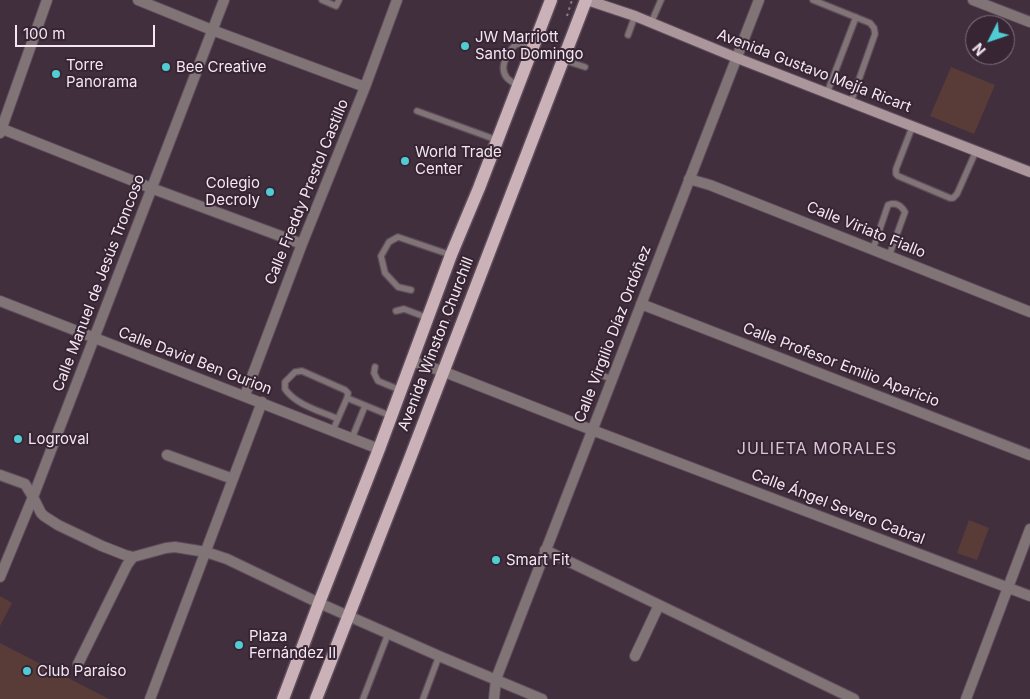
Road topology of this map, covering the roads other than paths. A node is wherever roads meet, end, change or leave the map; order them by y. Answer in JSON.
{"nodes":[{"id":1,"x":47,"y":0,"type":"edge"},
{"id":2,"x":138,"y":0,"type":"edge"},
{"id":3,"x":224,"y":0,"type":"edge"},
{"id":4,"x":322,"y":0,"type":"edge"},
{"id":5,"x":339,"y":0,"type":"edge"},
{"id":6,"x":397,"y":0,"type":"edge"},
{"id":7,"x":551,"y":0,"type":"edge"},
{"id":8,"x":586,"y":0,"type":"edge"},
{"id":9,"x":661,"y":0,"type":"edge"},
{"id":10,"x":759,"y":0,"type":"edge"},
{"id":11,"x":812,"y":0,"type":"edge"},
{"id":12,"x":973,"y":0,"type":"edge"},
{"id":13,"x":635,"y":16,"type":"junction"},
{"id":14,"x":856,"y":18,"type":"junction"},
{"id":15,"x":1030,"y":22,"type":"edge"},
{"id":16,"x":652,"y":23,"type":"junction"},
{"id":17,"x":212,"y":30,"type":"junction"},
{"id":18,"x":628,"y":35,"type":"dead end"},
{"id":19,"x":535,"y":44,"type":"junction"},
{"id":20,"x":737,"y":58,"type":"junction"},
{"id":21,"x":562,"y":60,"type":"junction"},
{"id":22,"x":585,"y":67,"type":"dead end"},
{"id":23,"x":365,"y":86,"type":"junction"},
{"id":24,"x":518,"y":86,"type":"junction"},
{"id":25,"x":827,"y":93,"type":"junction"},
{"id":26,"x":851,"y":102,"type":"junction"},
{"id":27,"x":417,"y":110,"type":"dead end"},
{"id":28,"x":913,"y":126,"type":"junction"},
{"id":29,"x":1,"y":130,"type":"edge"},
{"id":30,"x":498,"y":140,"type":"junction"},
{"id":31,"x":976,"y":151,"type":"junction"},
{"id":32,"x":1030,"y":172,"type":"edge"},
{"id":33,"x":690,"y":179,"type":"junction"},
{"id":34,"x":151,"y":188,"type":"junction"},
{"id":35,"x":302,"y":244,"type":"junction"},
{"id":36,"x":873,"y":250,"type":"junction"},
{"id":37,"x":451,"y":255,"type":"junction"},
{"id":38,"x":889,"y":256,"type":"junction"},
{"id":39,"x":411,"y":290,"type":"dead end"},
{"id":40,"x":0,"y":301,"type":"edge"},
{"id":41,"x":641,"y":304,"type":"junction"},
{"id":42,"x":396,"y":311,"type":"dead end"},
{"id":43,"x":1030,"y":312,"type":"edge"},
{"id":44,"x":428,"y":318,"type":"junction"},
{"id":45,"x":94,"y":338,"type":"junction"},
{"id":46,"x":411,"y":361,"type":"junction"},
{"id":47,"x":375,"y":367,"type":"dead end"},
{"id":48,"x":442,"y":371,"type":"junction"},
{"id":49,"x":596,"y":372,"type":"dead end"},
{"id":50,"x":612,"y":380,"type":"junction"},
{"id":51,"x":400,"y":390,"type":"junction"},
{"id":52,"x":244,"y":395,"type":"junction"},
{"id":53,"x":347,"y":398,"type":"junction"},
{"id":54,"x":262,"y":402,"type":"junction"},
{"id":55,"x":365,"y":406,"type":"junction"},
{"id":56,"x":391,"y":416,"type":"junction"},
{"id":57,"x":338,"y":419,"type":"junction"},
{"id":58,"x":333,"y":430,"type":"junction"},
{"id":59,"x":592,"y":430,"type":"junction"},
{"id":60,"x":352,"y":438,"type":"junction"},
{"id":61,"x":379,"y":449,"type":"junction"},
{"id":62,"x":1030,"y":454,"type":"edge"},
{"id":63,"x":167,"y":455,"type":"dead end"},
{"id":64,"x":0,"y":475,"type":"edge"},
{"id":65,"x":233,"y":479,"type":"junction"},
{"id":66,"x":33,"y":496,"type":"junction"},
{"id":67,"x":1030,"y":530,"type":"edge"},
{"id":68,"x":545,"y":550,"type":"junction"},
{"id":69,"x":206,"y":552,"type":"junction"},
{"id":70,"x":133,"y":556,"type":"junction"},
{"id":71,"x":0,"y":577,"type":"edge"},
{"id":72,"x":1008,"y":588,"type":"junction"},
{"id":73,"x":1030,"y":596,"type":"edge"},
{"id":74,"x":318,"y":604,"type":"junction"},
{"id":75,"x":659,"y":605,"type":"junction"},
{"id":76,"x":348,"y":616,"type":"junction"},
{"id":77,"x":388,"y":634,"type":"junction"},
{"id":78,"x":439,"y":656,"type":"junction"},
{"id":79,"x":635,"y":656,"type":"dead end"},
{"id":80,"x":78,"y":664,"type":"dead end"},
{"id":81,"x":496,"y":679,"type":"junction"},
{"id":82,"x":150,"y":699,"type":"edge"},
{"id":83,"x":283,"y":699,"type":"edge"},
{"id":84,"x":316,"y":699,"type":"edge"},
{"id":85,"x":363,"y":699,"type":"edge"},
{"id":86,"x":423,"y":699,"type":"edge"},
{"id":87,"x":494,"y":699,"type":"edge"},
{"id":88,"x":542,"y":699,"type":"edge"},
{"id":89,"x":854,"y":699,"type":"edge"},
{"id":90,"x":966,"y":699,"type":"edge"}],
"edges":[{"from":1,"to":29,"type":"street"},
{"from":2,"to":17,"type":"street"},
{"from":3,"to":17,"type":"street","name":"Calle Manuel de Jesús Troncoso"},
{"from":4,"to":5,"type":"lane"},
{"from":6,"to":23,"type":"street","name":"Calle Freddy Prestol Castillo"},
{"from":7,"to":19,"type":"main road","name":"Avenida Winston Churchill"},
{"from":8,"to":13,"type":"street","name":"Avenida Gustavo Mejía Ricart"},
{"from":8,"to":21,"type":"main road","name":"Avenida Winston Churchill"},
{"from":9,"to":16,"type":"lane"},
{"from":10,"to":20,"type":"street","name":"Calle Virgilio Díaz Ordóñez"},
{"from":11,"to":14,"type":"lane"},
{"from":12,"to":15,"type":"street"},
{"from":13,"to":16,"type":"street","name":"Avenida Gustavo Mejía Ricart"},
{"from":13,"to":18,"type":"lane"},
{"from":14,"to":25,"type":"lane"},
{"from":14,"to":26,"type":"lane"},
{"from":16,"to":20,"type":"street","name":"Avenida Gustavo Mejía Ricart"},
{"from":17,"to":23,"type":"street"},
{"from":17,"to":34,"type":"street","name":"Calle Manuel de Jesús Troncoso"},
{"from":19,"to":24,"type":"main road","name":"Avenida Winston Churchill"},
{"from":19,"to":24,"type":"lane"},
{"from":20,"to":25,"type":"street","name":"Avenida Gustavo Mejía Ricart"},
{"from":20,"to":33,"type":"street","name":"Calle Virgilio Díaz Ordóñez"},
{"from":21,"to":22,"type":"lane"},
{"from":21,"to":48,"type":"main road","name":"Avenida Winston Churchill"},
{"from":23,"to":35,"type":"street","name":"Calle Freddy Prestol Castillo"},
{"from":24,"to":30,"type":"main road","name":"Avenida Winston Churchill"},
{"from":25,"to":26,"type":"street","name":"Avenida Gustavo Mejía Ricart"},
{"from":26,"to":28,"type":"street","name":"Avenida Gustavo Mejía Ricart"},
{"from":27,"to":30,"type":"lane"},
{"from":28,"to":31,"type":"street","name":"Avenida Gustavo Mejía Ricart"},
{"from":28,"to":31,"type":"lane"},
{"from":29,"to":34,"type":"street"},
{"from":30,"to":37,"type":"main road","name":"Avenida Winston Churchill"},
{"from":31,"to":32,"type":"street","name":"Avenida Gustavo Mejía Ricart"},
{"from":33,"to":36,"type":"street","name":"Calle Viriato Fiallo"},
{"from":33,"to":41,"type":"street","name":"Calle Virgilio Díaz Ordóñez"},
{"from":34,"to":35,"type":"street"},
{"from":34,"to":45,"type":"street","name":"Calle Manuel de Jesús Troncoso"},
{"from":35,"to":52,"type":"street","name":"Calle Freddy Prestol Castillo"},
{"from":36,"to":38,"type":"street","name":"Calle Viriato Fiallo"},
{"from":36,"to":38,"type":"lane"},
{"from":37,"to":39,"type":"lane"},
{"from":37,"to":44,"type":"main road","name":"Avenida Winston Churchill"},
{"from":38,"to":43,"type":"street","name":"Calle Viriato Fiallo"},
{"from":40,"to":45,"type":"street","name":"Calle David Ben Gurion"},
{"from":41,"to":50,"type":"street","name":"Calle Virgilio Díaz Ordóñez"},
{"from":41,"to":62,"type":"street","name":"Calle Profesor Emilio Aparicio"},
{"from":42,"to":44,"type":"lane"},
{"from":44,"to":46,"type":"main road","name":"Avenida Winston Churchill"},
{"from":45,"to":52,"type":"street","name":"Calle David Ben Gurion"},
{"from":45,"to":66,"type":"street","name":"Calle Manuel de Jesús Troncoso"},
{"from":46,"to":48,"type":"street","name":"Calle Ángel Severo Cabral"},
{"from":46,"to":51,"type":"main road","name":"Avenida Winston Churchill"},
{"from":47,"to":51,"type":"lane"},
{"from":48,"to":59,"type":"street","name":"Calle Ángel Severo Cabral"},
{"from":48,"to":76,"type":"main road","name":"Avenida Winston Churchill"},
{"from":49,"to":50,"type":"lane"},
{"from":50,"to":59,"type":"street","name":"Calle Virgilio Díaz Ordóñez"},
{"from":51,"to":56,"type":"main road","name":"Avenida Winston Churchill"},
{"from":52,"to":54,"type":"street","name":"Calle David Ben Gurion"},
{"from":53,"to":55,"type":"lane"},
{"from":53,"to":57,"type":"lane"},
{"from":53,"to":57,"type":"lane"},
{"from":54,"to":58,"type":"street","name":"Calle David Ben Gurion"},
{"from":54,"to":65,"type":"street"},
{"from":55,"to":56,"type":"lane"},
{"from":55,"to":60,"type":"lane"},
{"from":56,"to":61,"type":"main road","name":"Avenida Winston Churchill"},
{"from":57,"to":58,"type":"lane"},
{"from":58,"to":60,"type":"street","name":"Calle David Ben Gurion"},
{"from":59,"to":68,"type":"street","name":"Calle Virgilio Díaz Ordóñez"},
{"from":59,"to":72,"type":"street","name":"Calle Ángel Severo Cabral"},
{"from":60,"to":61,"type":"street","name":"Calle David Ben Gurion"},
{"from":61,"to":74,"type":"main road","name":"Avenida Winston Churchill"},
{"from":63,"to":65,"type":"street"},
{"from":64,"to":66,"type":"street"},
{"from":65,"to":69,"type":"street"},
{"from":66,"to":70,"type":"street"},
{"from":66,"to":71,"type":"street","name":"Calle Manuel de Jesús Troncoso"},
{"from":67,"to":72,"type":"street"},
{"from":68,"to":75,"type":"street"},
{"from":68,"to":81,"type":"street","name":"Calle Virgilio Díaz Ordóñez"},
{"from":69,"to":70,"type":"street"},
{"from":69,"to":74,"type":"street"},
{"from":69,"to":82,"type":"street"},
{"from":70,"to":80,"type":"street"},
{"from":72,"to":73,"type":"street","name":"Calle Ángel Severo Cabral"},
{"from":72,"to":90,"type":"street"},
{"from":74,"to":76,"type":"street"},
{"from":74,"to":83,"type":"main road","name":"Avenida Winston Churchill"},
{"from":75,"to":79,"type":"street"},
{"from":75,"to":89,"type":"street"},
{"from":76,"to":77,"type":"street"},
{"from":76,"to":84,"type":"main road","name":"Avenida Winston Churchill"},
{"from":77,"to":78,"type":"street"},
{"from":77,"to":85,"type":"lane"},
{"from":78,"to":81,"type":"street"},
{"from":78,"to":86,"type":"lane"},
{"from":81,"to":87,"type":"street","name":"Calle Virgilio Díaz Ordóñez"},
{"from":81,"to":88,"type":"street"}]}
